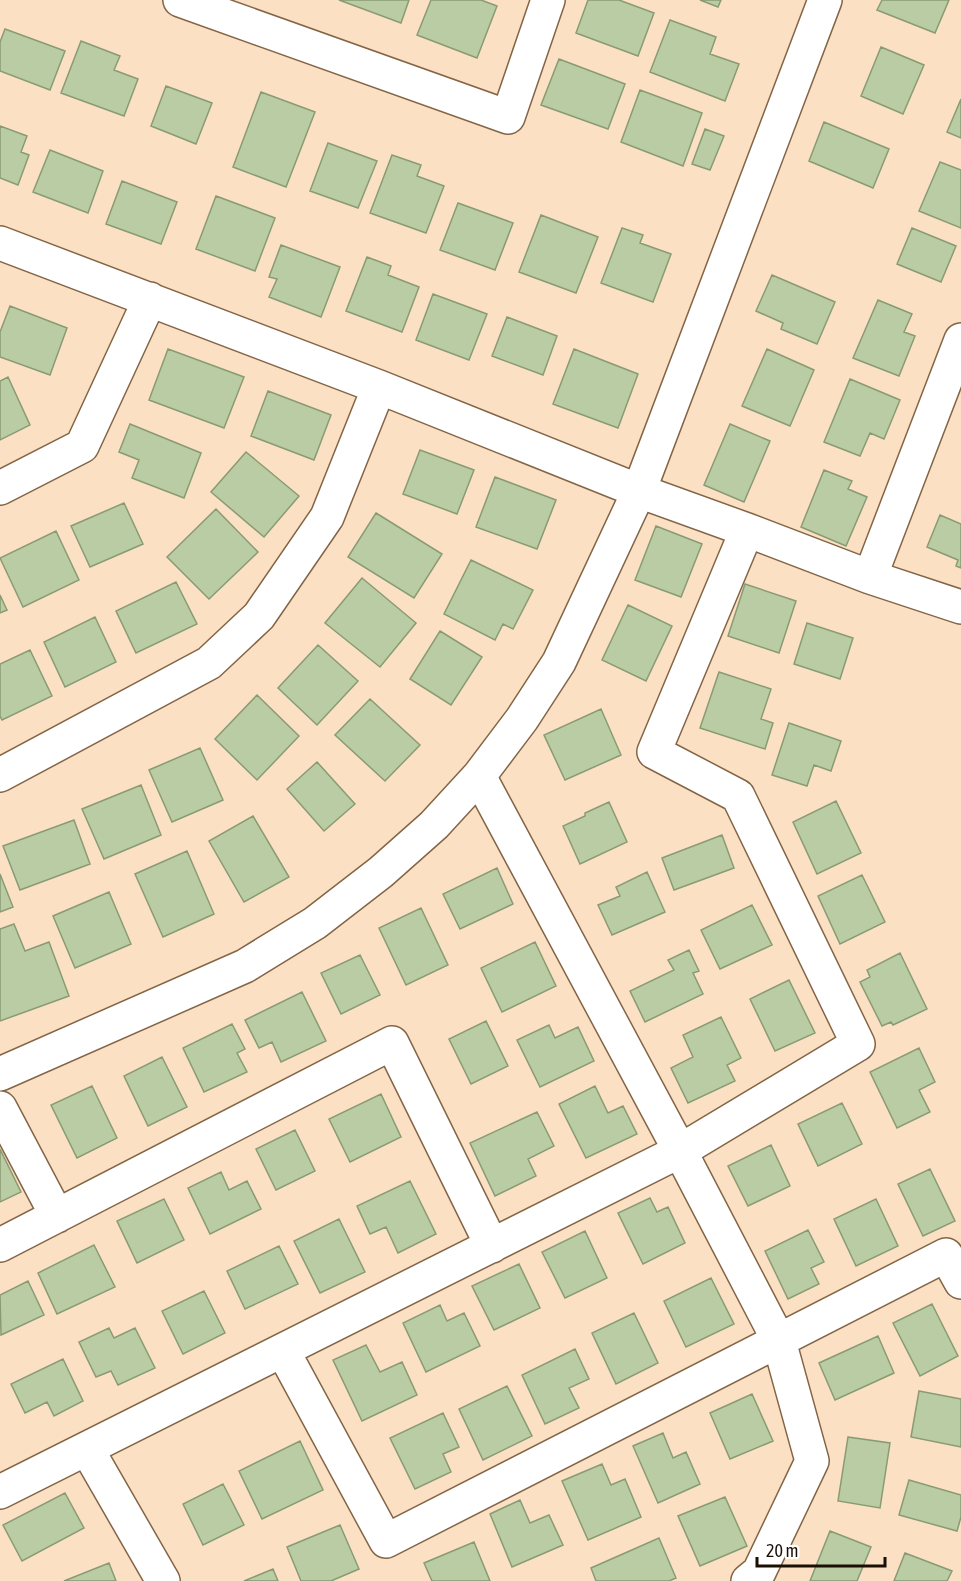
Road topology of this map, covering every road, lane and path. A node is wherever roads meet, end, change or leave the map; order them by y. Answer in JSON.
{"nodes":[{"id":1,"x":180,"y":0,"type":"edge"},
{"id":2,"x":548,"y":0,"type":"edge"},
{"id":3,"x":825,"y":0,"type":"edge"},
{"id":4,"x":0,"y":243,"type":"edge"},
{"id":5,"x":150,"y":299,"type":"junction"},
{"id":6,"x":961,"y":340,"type":"edge"},
{"id":7,"x":378,"y":387,"type":"junction"},
{"id":8,"x":0,"y":488,"type":"edge"},
{"id":9,"x":639,"y":491,"type":"junction"},
{"id":10,"x":747,"y":530,"type":"junction"},
{"id":11,"x":870,"y":577,"type":"junction"},
{"id":12,"x":961,"y":607,"type":"edge"},
{"id":13,"x":0,"y":775,"type":"edge"},
{"id":14,"x":479,"y":776,"type":"junction"},
{"id":15,"x":0,"y":1074,"type":"edge"},
{"id":16,"x":0,"y":1108,"type":"edge"},
{"id":17,"x":680,"y":1151,"type":"junction"},
{"id":18,"x":57,"y":1216,"type":"junction"},
{"id":19,"x":0,"y":1245,"type":"edge"},
{"id":20,"x":492,"y":1246,"type":"junction"},
{"id":21,"x":961,"y":1281,"type":"edge"},
{"id":22,"x":779,"y":1341,"type":"junction"},
{"id":23,"x":283,"y":1351,"type":"junction"},
{"id":24,"x":87,"y":1449,"type":"junction"},
{"id":25,"x":0,"y":1492,"type":"edge"},
{"id":26,"x":163,"y":1581,"type":"edge"},
{"id":27,"x":748,"y":1581,"type":"edge"}],
"edges":[{"from":1,"to":2,"type":"street"},
{"from":3,"to":9,"type":"street"},
{"from":4,"to":5,"type":"street"},
{"from":5,"to":7,"type":"street"},
{"from":5,"to":8,"type":"street"},
{"from":6,"to":11,"type":"street"},
{"from":7,"to":9,"type":"street"},
{"from":7,"to":13,"type":"street"},
{"from":9,"to":10,"type":"street"},
{"from":9,"to":14,"type":"street"},
{"from":10,"to":11,"type":"street"},
{"from":10,"to":17,"type":"street"},
{"from":11,"to":12,"type":"street"},
{"from":14,"to":15,"type":"street"},
{"from":14,"to":17,"type":"street"},
{"from":16,"to":18,"type":"street"},
{"from":17,"to":20,"type":"street"},
{"from":17,"to":22,"type":"street"},
{"from":18,"to":19,"type":"street"},
{"from":18,"to":20,"type":"street"},
{"from":20,"to":23,"type":"street"},
{"from":21,"to":22,"type":"street"},
{"from":22,"to":23,"type":"street"},
{"from":22,"to":27,"type":"street"},
{"from":23,"to":24,"type":"street"},
{"from":24,"to":25,"type":"street"},
{"from":24,"to":26,"type":"street"}]}
